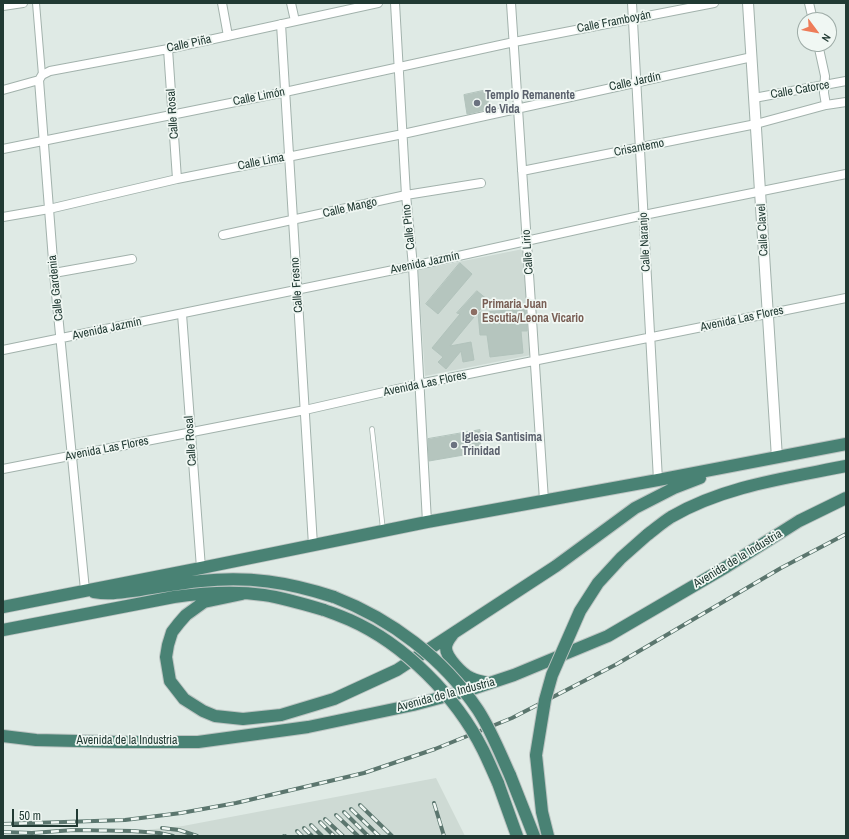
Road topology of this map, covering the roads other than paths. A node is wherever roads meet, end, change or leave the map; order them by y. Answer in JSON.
{"nodes":[{"id":1,"x":23,"y":3,"type":"edge"},
{"id":2,"x":36,"y":3,"type":"edge"},
{"id":3,"x":222,"y":3,"type":"edge"},
{"id":4,"x":291,"y":3,"type":"edge"},
{"id":5,"x":378,"y":3,"type":"edge"},
{"id":6,"x":395,"y":3,"type":"edge"},
{"id":7,"x":511,"y":3,"type":"edge"},
{"id":8,"x":632,"y":3,"type":"edge"},
{"id":9,"x":714,"y":3,"type":"edge"},
{"id":10,"x":748,"y":3,"type":"edge"},
{"id":11,"x":361,"y":5,"type":"edge"},
{"id":12,"x":3,"y":6,"type":"edge"},
{"id":13,"x":633,"y":19,"type":"junction"},
{"id":14,"x":295,"y":21,"type":"junction"},
{"id":15,"x":281,"y":24,"type":"junction"},
{"id":16,"x":228,"y":36,"type":"junction"},
{"id":17,"x":514,"y":42,"type":"junction"},
{"id":18,"x":168,"y":49,"type":"junction"},
{"id":19,"x":820,"y":52,"type":"edge"},
{"id":20,"x":752,"y":57,"type":"junction"},
{"id":21,"x":399,"y":67,"type":"junction"},
{"id":22,"x":40,"y":78,"type":"junction"},
{"id":23,"x":846,"y":81,"type":"edge"},
{"id":24,"x":637,"y":82,"type":"junction"},
{"id":25,"x":824,"y":85,"type":"junction"},
{"id":26,"x":3,"y":90,"type":"edge"},
{"id":27,"x":285,"y":92,"type":"junction"},
{"id":28,"x":754,"y":98,"type":"junction"},
{"id":29,"x":846,"y":102,"type":"edge"},
{"id":30,"x":826,"y":105,"type":"junction"},
{"id":31,"x":518,"y":108,"type":"junction"},
{"id":32,"x":172,"y":114,"type":"junction"},
{"id":33,"x":756,"y":124,"type":"junction"},
{"id":34,"x":403,"y":134,"type":"junction"},
{"id":35,"x":43,"y":141,"type":"junction"},
{"id":36,"x":640,"y":147,"type":"junction"},
{"id":37,"x":3,"y":149,"type":"edge"},
{"id":38,"x":290,"y":156,"type":"junction"},
{"id":39,"x":522,"y":171,"type":"junction"},
{"id":40,"x":846,"y":174,"type":"edge"},
{"id":41,"x":177,"y":179,"type":"junction"},
{"id":42,"x":481,"y":182,"type":"dead end"},
{"id":43,"x":760,"y":192,"type":"junction"},
{"id":44,"x":406,"y":195,"type":"junction"},
{"id":45,"x":49,"y":209,"type":"junction"},
{"id":46,"x":644,"y":215,"type":"junction"},
{"id":47,"x":3,"y":217,"type":"edge"},
{"id":48,"x":293,"y":220,"type":"junction"},
{"id":49,"x":223,"y":235,"type":"dead end"},
{"id":50,"x":527,"y":242,"type":"junction"},
{"id":51,"x":132,"y":259,"type":"dead end"},
{"id":52,"x":413,"y":266,"type":"junction"},
{"id":53,"x":54,"y":272,"type":"junction"},
{"id":54,"x":297,"y":290,"type":"junction"},
{"id":55,"x":846,"y":298,"type":"edge"},
{"id":56,"x":182,"y":314,"type":"junction"},
{"id":57,"x":768,"y":314,"type":"junction"},
{"id":58,"x":61,"y":338,"type":"junction"},
{"id":59,"x":650,"y":338,"type":"junction"},
{"id":60,"x":3,"y":350,"type":"edge"},
{"id":61,"x":535,"y":361,"type":"junction"},
{"id":62,"x":419,"y":384,"type":"junction"},
{"id":63,"x":305,"y":410,"type":"junction"},
{"id":64,"x":372,"y":429,"type":"dead end"},
{"id":65,"x":191,"y":432,"type":"junction"},
{"id":66,"x":846,"y":444,"type":"edge"},
{"id":67,"x":72,"y":456,"type":"junction"},
{"id":68,"x":777,"y":458,"type":"junction"},
{"id":69,"x":731,"y":466,"type":"junction"},
{"id":70,"x":846,"y":466,"type":"edge"},
{"id":71,"x":3,"y":469,"type":"edge"},
{"id":72,"x":658,"y":480,"type":"junction"},
{"id":73,"x":846,"y":498,"type":"edge"},
{"id":74,"x":544,"y":500,"type":"junction"},
{"id":75,"x":427,"y":522,"type":"junction"},
{"id":76,"x":384,"y":531,"type":"junction"},
{"id":77,"x":314,"y":545,"type":"junction"},
{"id":78,"x":201,"y":568,"type":"junction"},
{"id":79,"x":85,"y":590,"type":"junction"},
{"id":80,"x":242,"y":594,"type":"junction"},
{"id":81,"x":3,"y":606,"type":"edge"},
{"id":82,"x":3,"y":630,"type":"edge"},
{"id":83,"x":453,"y":633,"type":"junction"},
{"id":84,"x":489,"y":683,"type":"junction"},
{"id":85,"x":3,"y":736,"type":"edge"},
{"id":86,"x":516,"y":836,"type":"edge"},
{"id":87,"x":534,"y":836,"type":"edge"},
{"id":88,"x":548,"y":836,"type":"edge"}],
"edges":[{"from":1,"to":12,"type":"street"},
{"from":2,"to":22,"type":"street","name":"Calle Gardenia"},
{"from":3,"to":16,"type":"street"},
{"from":4,"to":14,"type":"street"},
{"from":5,"to":11,"type":"street","name":"Calle Piña"},
{"from":6,"to":21,"type":"street","name":"Calle Pino"},
{"from":7,"to":17,"type":"street","name":"Calle Lirio"},
{"from":8,"to":13,"type":"street","name":"Calle Naranjo"},
{"from":9,"to":13,"type":"street","name":"Calle Framboyán"},
{"from":10,"to":20,"type":"street","name":"Calle Clavel"},
{"from":11,"to":14,"type":"street","name":"Calle Piña"},
{"from":13,"to":17,"type":"street","name":"Calle Framboyán"},
{"from":13,"to":24,"type":"street","name":"Calle Naranjo"},
{"from":14,"to":15,"type":"street","name":"Calle Piña"},
{"from":15,"to":16,"type":"street","name":"Calle Piña"},
{"from":15,"to":27,"type":"street","name":"Calle Fresno"},
{"from":16,"to":18,"type":"street","name":"Calle Piña"},
{"from":17,"to":21,"type":"street","name":"Calle Limón"},
{"from":17,"to":31,"type":"street","name":"Calle Lirio"},
{"from":18,"to":22,"type":"street","name":"Calle Piña"},
{"from":18,"to":32,"type":"street","name":"Calle Rosal"},
{"from":19,"to":25,"type":"street"},
{"from":20,"to":24,"type":"street","name":"Calle Jardín"},
{"from":20,"to":28,"type":"street","name":"Calle Clavel"},
{"from":21,"to":27,"type":"street","name":"Calle Limón"},
{"from":21,"to":34,"type":"street","name":"Calle Pino"},
{"from":22,"to":26,"type":"street","name":"Calle Piña"},
{"from":22,"to":35,"type":"street","name":"Calle Gardenia"},
{"from":23,"to":25,"type":"street","name":"Calle Catorce"},
{"from":24,"to":31,"type":"street","name":"Calle Jardín"},
{"from":24,"to":36,"type":"street","name":"Calle Naranjo"},
{"from":25,"to":28,"type":"street","name":"Calle Catorce"},
{"from":25,"to":30,"type":"street"},
{"from":27,"to":32,"type":"street","name":"Calle Limón"},
{"from":27,"to":38,"type":"street","name":"Calle Fresno"},
{"from":28,"to":33,"type":"street","name":"Calle Clavel"},
{"from":29,"to":30,"type":"street","name":"Calle Catorce"},
{"from":30,"to":33,"type":"street","name":"Calle Catorce"},
{"from":31,"to":34,"type":"street","name":"Calle Lima"},
{"from":31,"to":39,"type":"street","name":"Calle Lirio"},
{"from":32,"to":35,"type":"street","name":"Calle Limón"},
{"from":32,"to":41,"type":"street","name":"Calle Rosal"},
{"from":33,"to":36,"type":"street","name":"Crisantemo"},
{"from":33,"to":43,"type":"street","name":"Calle Clavel"},
{"from":34,"to":38,"type":"street","name":"Calle Lima"},
{"from":34,"to":44,"type":"street","name":"Calle Pino"},
{"from":35,"to":37,"type":"street","name":"Calle Limón"},
{"from":35,"to":45,"type":"street","name":"Calle Gardenia"},
{"from":36,"to":39,"type":"street","name":"Crisantemo"},
{"from":36,"to":46,"type":"street","name":"Calle Naranjo"},
{"from":38,"to":41,"type":"street","name":"Calle Lima"},
{"from":38,"to":48,"type":"street","name":"Calle Fresno"},
{"from":39,"to":50,"type":"street","name":"Calle Lirio"},
{"from":40,"to":43,"type":"street","name":"Avenida Jazmín"},
{"from":41,"to":45,"type":"street","name":"Calle Lima"},
{"from":42,"to":44,"type":"street","name":"Calle Mango"},
{"from":43,"to":46,"type":"street","name":"Avenida Jazmín"},
{"from":43,"to":57,"type":"street","name":"Calle Clavel"},
{"from":44,"to":48,"type":"street","name":"Calle Mango"},
{"from":44,"to":52,"type":"street","name":"Calle Pino"},
{"from":45,"to":47,"type":"street","name":"Calle Lima"},
{"from":45,"to":53,"type":"street","name":"Calle Gardenia"},
{"from":46,"to":50,"type":"street","name":"Avenida Jazmín"},
{"from":46,"to":59,"type":"street","name":"Calle Naranjo"},
{"from":48,"to":49,"type":"street","name":"Calle Mango"},
{"from":48,"to":54,"type":"street","name":"Calle Fresno"},
{"from":50,"to":52,"type":"street","name":"Avenida Jazmín"},
{"from":50,"to":61,"type":"street","name":"Calle Lirio"},
{"from":51,"to":53,"type":"street"},
{"from":52,"to":54,"type":"street","name":"Avenida Jazmín"},
{"from":52,"to":62,"type":"street","name":"Calle Pino"},
{"from":53,"to":58,"type":"street","name":"Calle Gardenia"},
{"from":54,"to":56,"type":"street","name":"Avenida Jazmín"},
{"from":54,"to":63,"type":"street","name":"Calle Fresno"},
{"from":55,"to":57,"type":"street","name":"Avenida Las Flores"},
{"from":56,"to":58,"type":"street","name":"Avenida Jazmín"},
{"from":56,"to":65,"type":"street","name":"Calle Rosal"},
{"from":57,"to":59,"type":"street","name":"Avenida Las Flores"},
{"from":57,"to":68,"type":"street","name":"Calle Clavel"},
{"from":58,"to":60,"type":"street","name":"Avenida Jazmín"},
{"from":58,"to":67,"type":"street","name":"Calle Gardenia"},
{"from":59,"to":61,"type":"street","name":"Avenida Las Flores"},
{"from":59,"to":72,"type":"street","name":"Calle Naranjo"},
{"from":61,"to":62,"type":"street","name":"Avenida Las Flores"},
{"from":61,"to":74,"type":"street","name":"Calle Lirio"},
{"from":62,"to":63,"type":"street","name":"Avenida Las Flores"},
{"from":62,"to":75,"type":"street","name":"Calle Pino"},
{"from":63,"to":65,"type":"street","name":"Avenida Las Flores"},
{"from":63,"to":77,"type":"street","name":"Calle Fresno"},
{"from":64,"to":76,"type":"lane"},
{"from":65,"to":67,"type":"street","name":"Avenida Las Flores"},
{"from":65,"to":78,"type":"street","name":"Calle Rosal"},
{"from":66,"to":68,"type":"highway"},
{"from":67,"to":71,"type":"street","name":"Avenida Las Flores"},
{"from":67,"to":79,"type":"street","name":"Calle Gardenia"},
{"from":68,"to":69,"type":"highway"},
{"from":69,"to":72,"type":"highway"},
{"from":69,"to":83,"type":"highway"},
{"from":70,"to":88,"type":"highway","bridge":true},
{"from":72,"to":74,"type":"highway"},
{"from":73,"to":84,"type":"highway","name":"Avenida de la Industria"},
{"from":74,"to":75,"type":"highway"},
{"from":75,"to":76,"type":"highway"},
{"from":76,"to":77,"type":"highway"},
{"from":77,"to":78,"type":"highway"},
{"from":78,"to":79,"type":"highway"},
{"from":79,"to":81,"type":"highway"},
{"from":79,"to":87,"type":"highway","bridge":true},
{"from":80,"to":82,"type":"highway"},
{"from":80,"to":83,"type":"highway"},
{"from":80,"to":86,"type":"highway","bridge":true},
{"from":83,"to":84,"type":"highway"},
{"from":84,"to":85,"type":"highway","name":"Avenida de la Industria"}]}
